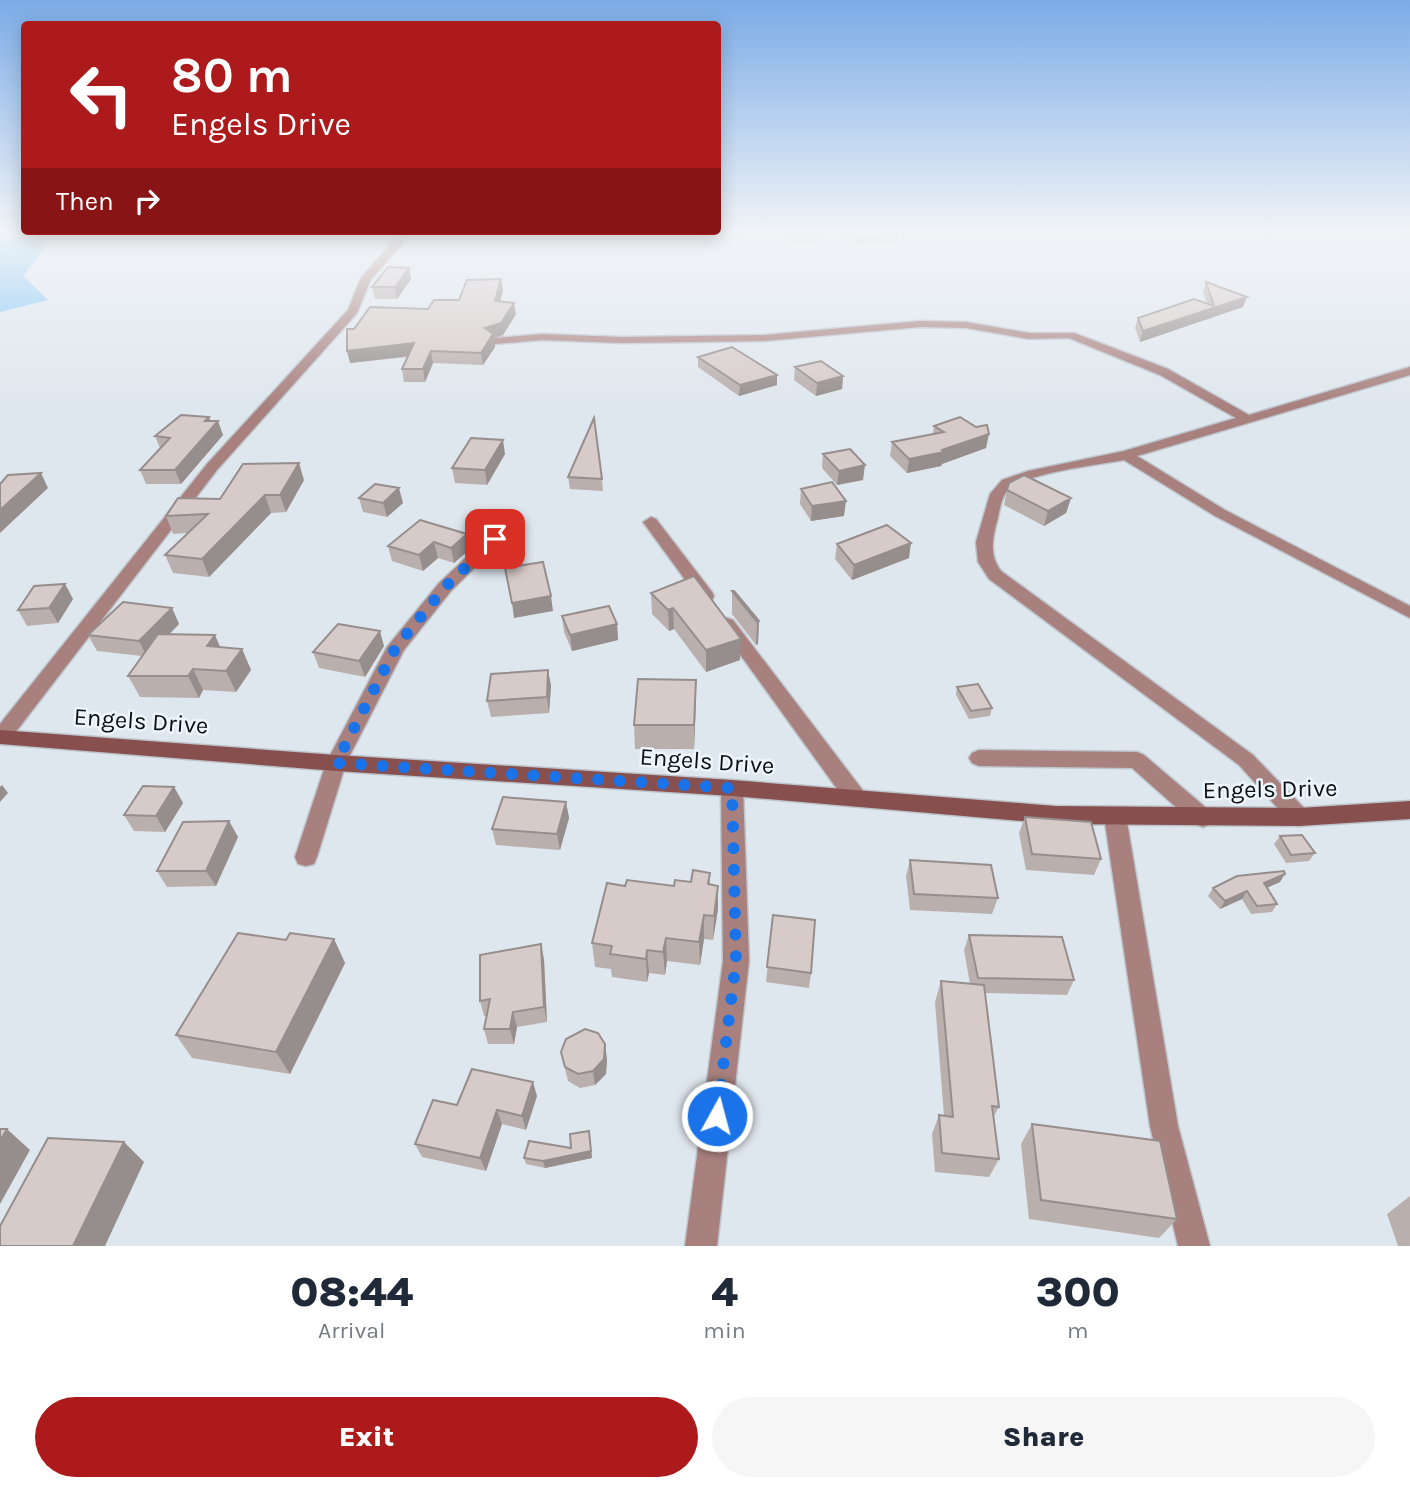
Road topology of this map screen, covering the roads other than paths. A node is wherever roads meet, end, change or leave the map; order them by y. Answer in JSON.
{"nodes":[{"id":1,"x":361,"y":290,"type":"edge"},
{"id":2,"x":495,"y":341,"type":"edge"},
{"id":3,"x":1410,"y":371,"type":"edge"},
{"id":4,"x":1249,"y":420,"type":"junction"},
{"id":5,"x":1126,"y":455,"type":"junction"},
{"id":6,"x":651,"y":522,"type":"dead end"},
{"id":7,"x":495,"y":539,"type":"dead end"},
{"id":8,"x":1410,"y":613,"type":"edge"},
{"id":9,"x":0,"y":737,"type":"edge"},
{"id":10,"x":979,"y":758,"type":"dead end"},
{"id":11,"x":336,"y":763,"type":"junction"},
{"id":12,"x":732,"y":788,"type":"junction"},
{"id":13,"x":856,"y":798,"type":"junction"},
{"id":14,"x":1410,"y":810,"type":"edge"},
{"id":15,"x":1115,"y":816,"type":"junction"},
{"id":16,"x":1299,"y":817,"type":"junction"},
{"id":17,"x":1203,"y":818,"type":"junction"},
{"id":18,"x":306,"y":858,"type":"dead end"},
{"id":19,"x":701,"y":1246,"type":"edge"},
{"id":20,"x":1194,"y":1246,"type":"edge"}],
"edges":[{"from":1,"to":9,"type":"street"},
{"from":2,"to":4,"type":"street"},
{"from":3,"to":4,"type":"street"},
{"from":4,"to":5,"type":"street"},
{"from":5,"to":8,"type":"street"},
{"from":5,"to":16,"type":"street"},
{"from":6,"to":13,"type":"street"},
{"from":7,"to":11,"type":"street"},
{"from":9,"to":11,"type":"street","name":"Engels Drive"},
{"from":10,"to":17,"type":"street"},
{"from":11,"to":12,"type":"street","name":"Engels Drive"},
{"from":11,"to":18,"type":"street"},
{"from":12,"to":13,"type":"street","name":"Engels Drive"},
{"from":12,"to":19,"type":"street"},
{"from":13,"to":15,"type":"street","name":"Engels Drive"},
{"from":14,"to":16,"type":"street","name":"Engels Drive"},
{"from":15,"to":17,"type":"street","name":"Engels Drive"},
{"from":15,"to":20,"type":"street"},
{"from":16,"to":17,"type":"street","name":"Engels Drive"}]}
